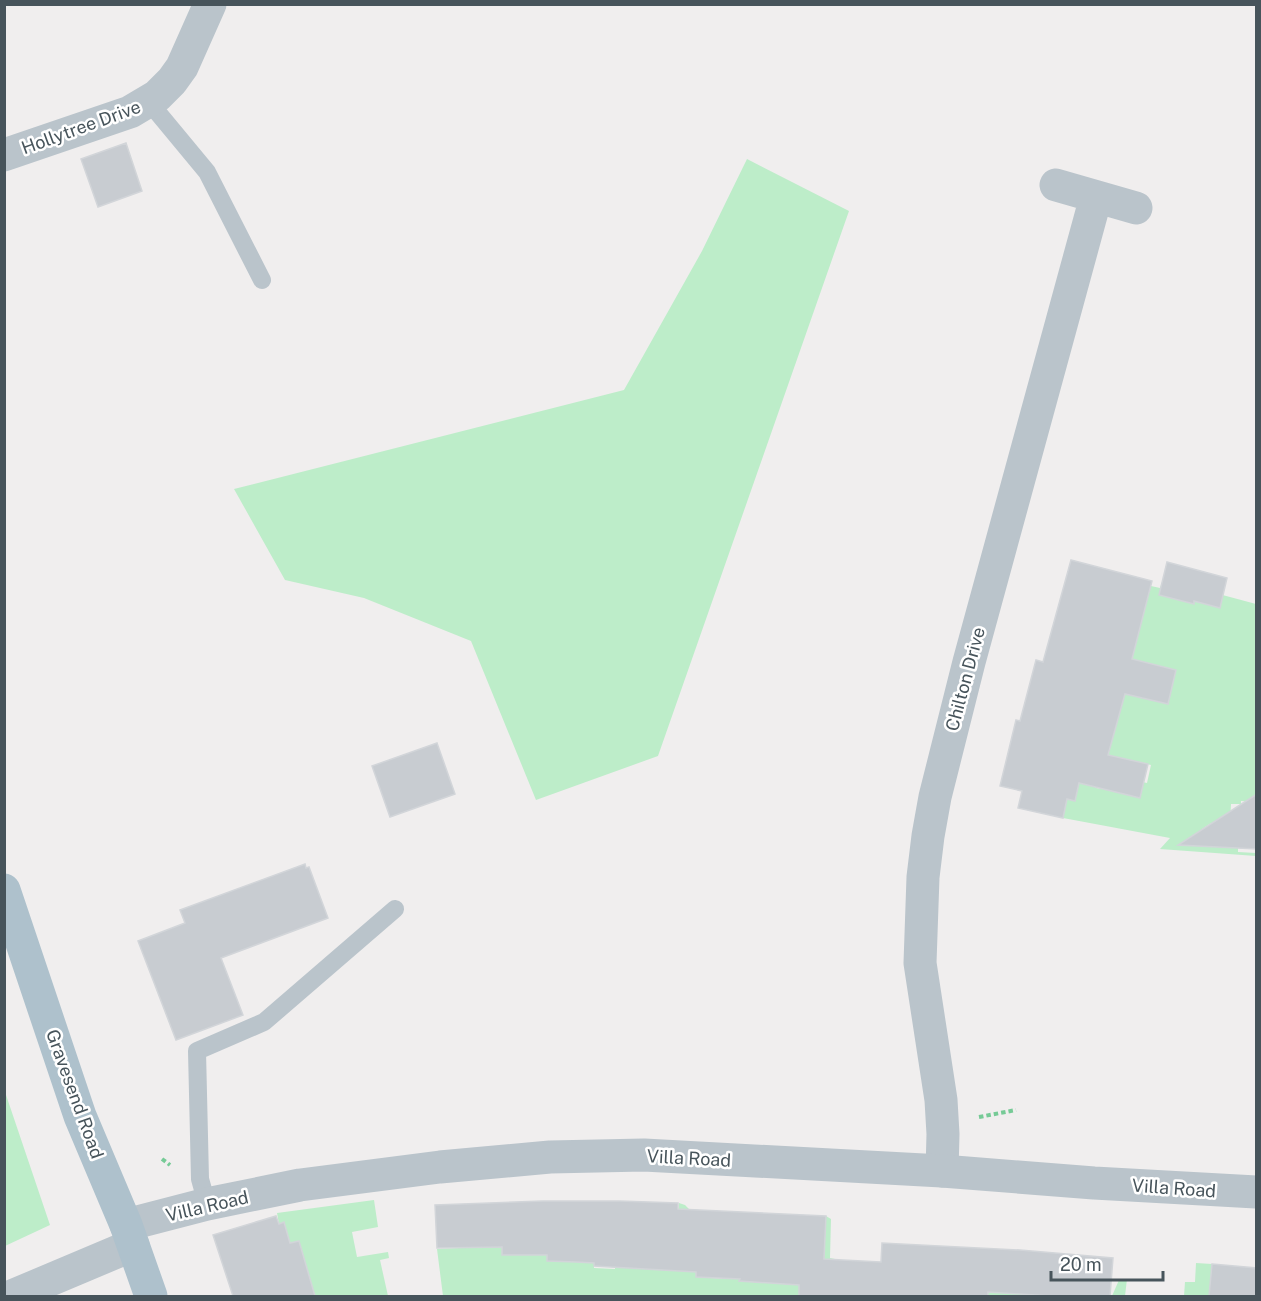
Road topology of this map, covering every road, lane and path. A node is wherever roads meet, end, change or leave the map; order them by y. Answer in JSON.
{"nodes":[{"id":1,"x":210,"y":4,"type":"edge"},
{"id":2,"x":149,"y":102,"type":"junction"},
{"id":3,"x":4,"y":155,"type":"edge"},
{"id":4,"x":1056,"y":185,"type":"dead end"},
{"id":5,"x":1096,"y":197,"type":"junction"},
{"id":6,"x":1136,"y":208,"type":"dead end"},
{"id":7,"x":262,"y":280,"type":"dead end"},
{"id":8,"x":4,"y":890,"type":"edge"},
{"id":9,"x":395,"y":909,"type":"dead end"},
{"id":10,"x":1016,"y":1110,"type":"dead end"},
{"id":11,"x":970,"y":1119,"type":"dead end"},
{"id":12,"x":162,"y":1159,"type":"dead end"},
{"id":13,"x":942,"y":1171,"type":"junction"},
{"id":14,"x":203,"y":1189,"type":"junction"},
{"id":15,"x":1257,"y":1192,"type":"edge"},
{"id":16,"x":130,"y":1235,"type":"junction"},
{"id":17,"x":12,"y":1296,"type":"edge"},
{"id":18,"x":151,"y":1296,"type":"edge"}],
"edges":[{"from":1,"to":2,"type":"street","name":"Hollytree Drive"},
{"from":2,"to":3,"type":"street","name":"Hollytree Drive"},
{"from":2,"to":7,"type":"lane"},
{"from":4,"to":5,"type":"street"},
{"from":5,"to":6,"type":"street"},
{"from":5,"to":13,"type":"street","name":"Chilton Drive"},
{"from":8,"to":16,"type":"main road","name":"Gravesend Road"},
{"from":9,"to":14,"type":"lane"},
{"from":10,"to":11,"type":"path"},
{"from":12,"to":14,"type":"path"},
{"from":13,"to":14,"type":"street","name":"Villa Road"},
{"from":13,"to":15,"type":"street","name":"Villa Road"},
{"from":14,"to":16,"type":"street","name":"Villa Road"},
{"from":16,"to":17,"type":"street","name":"Villa Road"},
{"from":16,"to":18,"type":"main road","name":"Gravesend Road"}]}
